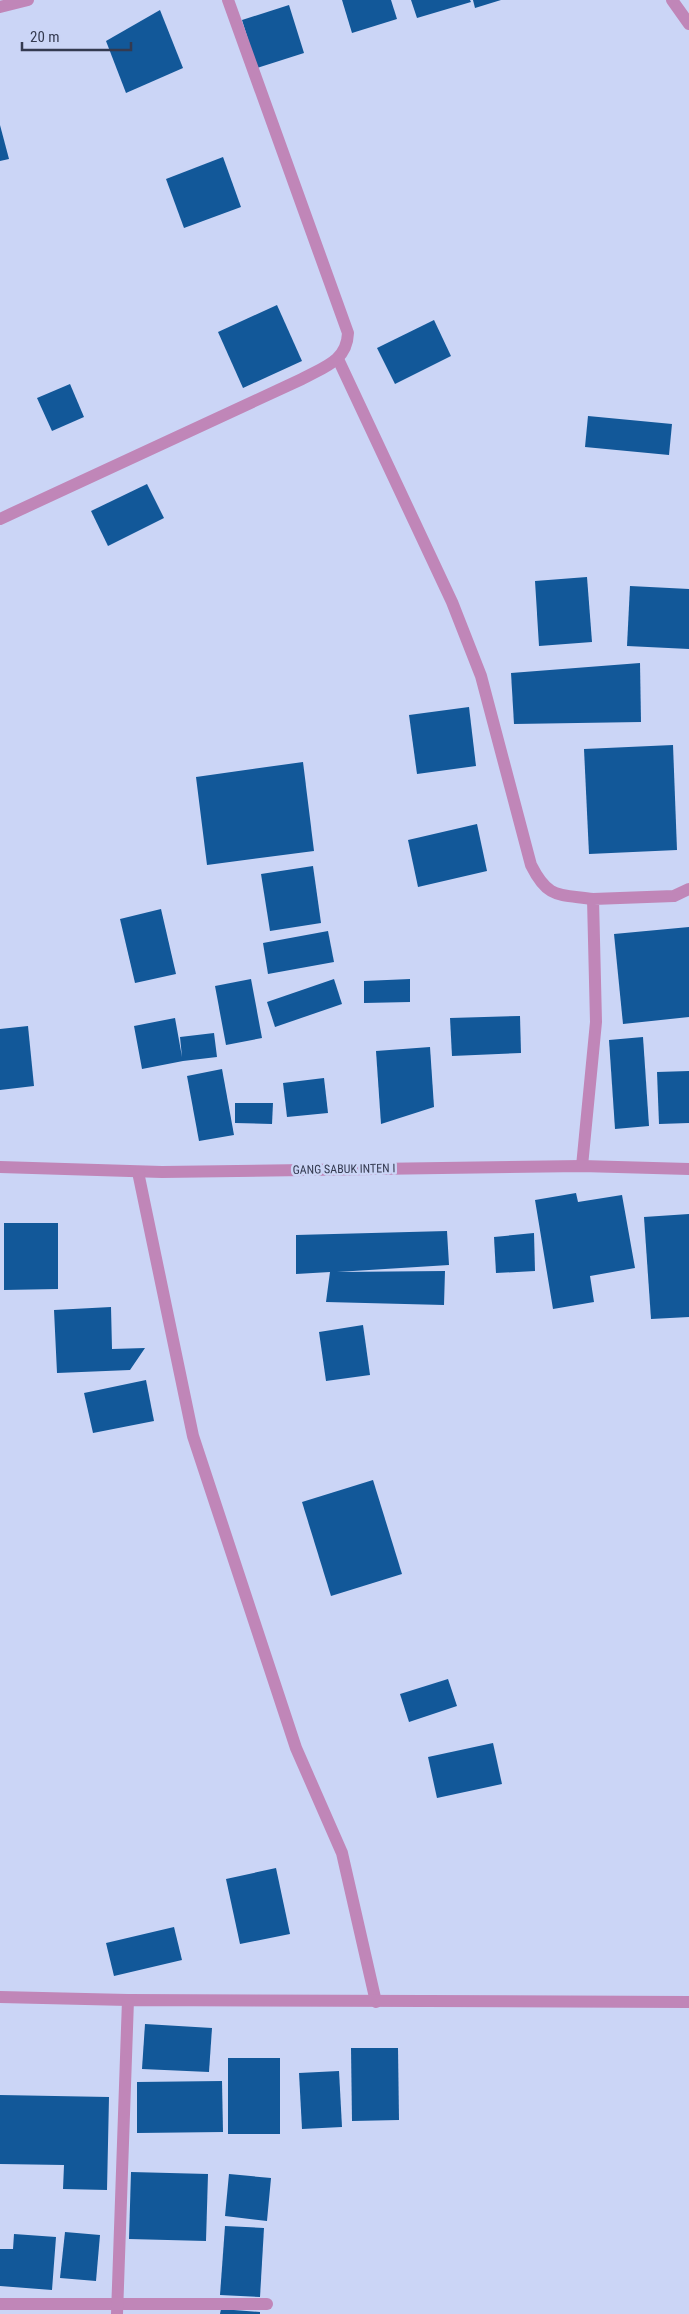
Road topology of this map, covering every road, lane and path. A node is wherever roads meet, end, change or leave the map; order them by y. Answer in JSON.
{"nodes":[{"id":1,"x":28,"y":0,"type":"edge"},
{"id":2,"x":228,"y":0,"type":"edge"},
{"id":3,"x":672,"y":0,"type":"edge"},
{"id":4,"x":0,"y":7,"type":"edge"},
{"id":5,"x":689,"y":24,"type":"edge"},
{"id":6,"x":338,"y":359,"type":"junction"},
{"id":7,"x":0,"y":520,"type":"edge"},
{"id":8,"x":689,"y":889,"type":"edge"},
{"id":9,"x":593,"y":899,"type":"junction"},
{"id":10,"x":582,"y":1166,"type":"junction"},
{"id":11,"x":0,"y":1167,"type":"edge"},
{"id":12,"x":689,"y":1169,"type":"edge"},
{"id":13,"x":138,"y":1172,"type":"junction"},
{"id":14,"x":0,"y":1997,"type":"edge"},
{"id":15,"x":128,"y":2000,"type":"junction"},
{"id":16,"x":376,"y":2002,"type":"junction"},
{"id":17,"x":689,"y":2002,"type":"edge"},
{"id":18,"x":0,"y":2304,"type":"edge"},
{"id":19,"x":267,"y":2304,"type":"dead end"},
{"id":20,"x":117,"y":2310,"type":"edge"}],
"edges":[{"from":1,"to":4,"type":"street"},
{"from":2,"to":6,"type":"street"},
{"from":3,"to":5,"type":"street"},
{"from":6,"to":7,"type":"street"},
{"from":6,"to":9,"type":"street"},
{"from":8,"to":9,"type":"street"},
{"from":9,"to":10,"type":"street"},
{"from":10,"to":12,"type":"street","name":"GANG SABUK INTEN I"},
{"from":10,"to":13,"type":"street","name":"GANG SABUK INTEN I"},
{"from":11,"to":13,"type":"street","name":"GANG SABUK INTEN I"},
{"from":13,"to":16,"type":"street"},
{"from":14,"to":15,"type":"street"},
{"from":15,"to":16,"type":"street"},
{"from":15,"to":20,"type":"street"},
{"from":16,"to":17,"type":"street"},
{"from":18,"to":20,"type":"street"},
{"from":19,"to":20,"type":"street"}]}
